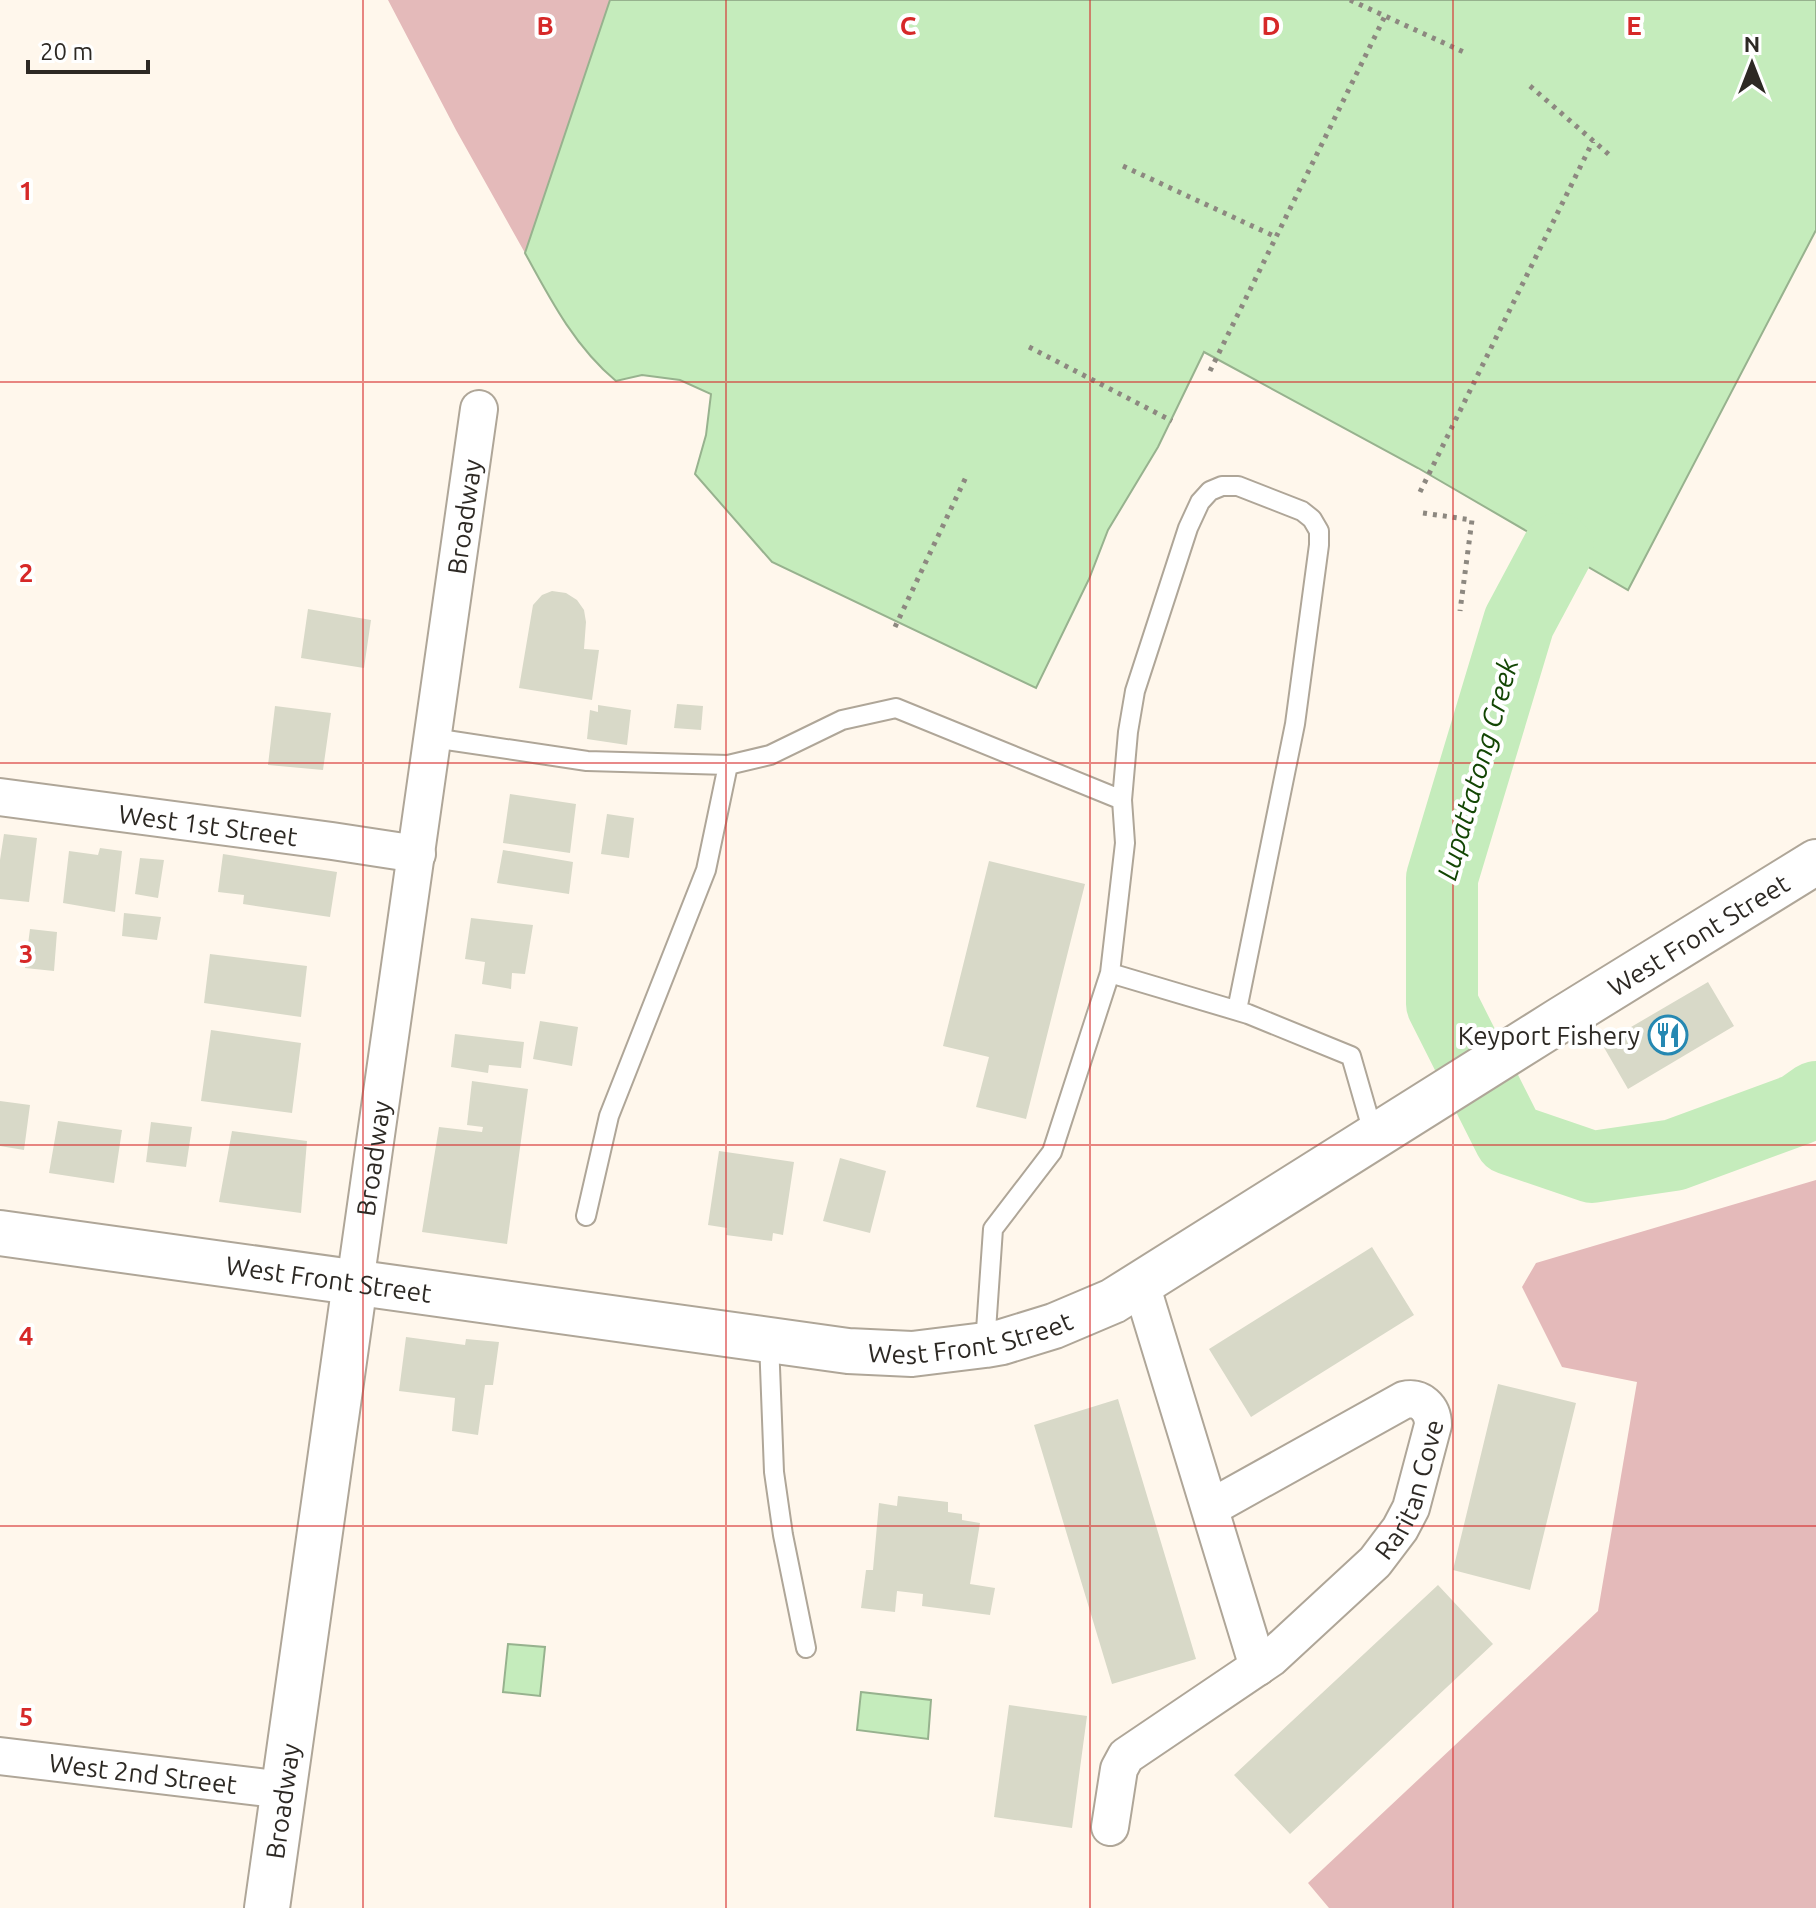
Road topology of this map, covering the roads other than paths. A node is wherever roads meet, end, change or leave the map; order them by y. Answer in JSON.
{"nodes":[{"id":1,"x":479,"y":409,"type":"dead end"},
{"id":2,"x":433,"y":738,"type":"junction"},
{"id":3,"x":728,"y":765,"type":"junction"},
{"id":4,"x":0,"y":797,"type":"edge"},
{"id":5,"x":1122,"y":800,"type":"junction"},
{"id":6,"x":417,"y":854,"type":"junction"},
{"id":7,"x":1816,"y":862,"type":"edge"},
{"id":8,"x":1110,"y":973,"type":"junction"},
{"id":9,"x":1237,"y":1010,"type":"junction"},
{"id":10,"x":1374,"y":1136,"type":"junction"},
{"id":11,"x":586,"y":1216,"type":"dead end"},
{"id":12,"x":0,"y":1233,"type":"edge"},
{"id":13,"x":355,"y":1283,"type":"junction"},
{"id":14,"x":1141,"y":1284,"type":"junction"},
{"id":15,"x":769,"y":1341,"type":"junction"},
{"id":16,"x":985,"y":1345,"type":"junction"},
{"id":17,"x":1210,"y":1508,"type":"junction"},
{"id":18,"x":806,"y":1648,"type":"dead end"},
{"id":19,"x":1258,"y":1667,"type":"junction"},
{"id":20,"x":0,"y":1756,"type":"edge"},
{"id":21,"x":284,"y":1790,"type":"junction"},
{"id":22,"x":1110,"y":1827,"type":"dead end"},
{"id":23,"x":267,"y":1908,"type":"edge"}],
"edges":[{"from":1,"to":2,"type":"street","name":"Broadway"},
{"from":2,"to":3,"type":"lane"},
{"from":2,"to":6,"type":"street","name":"Broadway"},
{"from":3,"to":5,"type":"lane"},
{"from":3,"to":11,"type":"lane"},
{"from":4,"to":6,"type":"street","name":"West 1st Street"},
{"from":5,"to":8,"type":"lane"},
{"from":5,"to":9,"type":"lane"},
{"from":6,"to":13,"type":"street","name":"Broadway"},
{"from":7,"to":10,"type":"main road","name":"West Front Street"},
{"from":8,"to":9,"type":"lane"},
{"from":8,"to":16,"type":"lane"},
{"from":9,"to":10,"type":"lane"},
{"from":10,"to":14,"type":"main road","name":"West Front Street"},
{"from":12,"to":13,"type":"main road","name":"West Front Street"},
{"from":13,"to":15,"type":"main road","name":"West Front Street"},
{"from":13,"to":21,"type":"main road","name":"Broadway"},
{"from":14,"to":16,"type":"main road","name":"West Front Street"},
{"from":14,"to":17,"type":"street"},
{"from":15,"to":16,"type":"main road","name":"West Front Street"},
{"from":15,"to":18,"type":"lane"},
{"from":17,"to":19,"type":"street"},
{"from":17,"to":19,"type":"street","name":"Raritan Cove"},
{"from":19,"to":22,"type":"street","name":"Raritan Cove"},
{"from":20,"to":21,"type":"street","name":"West 2nd Street"},
{"from":21,"to":23,"type":"main road","name":"Broadway"}]}
